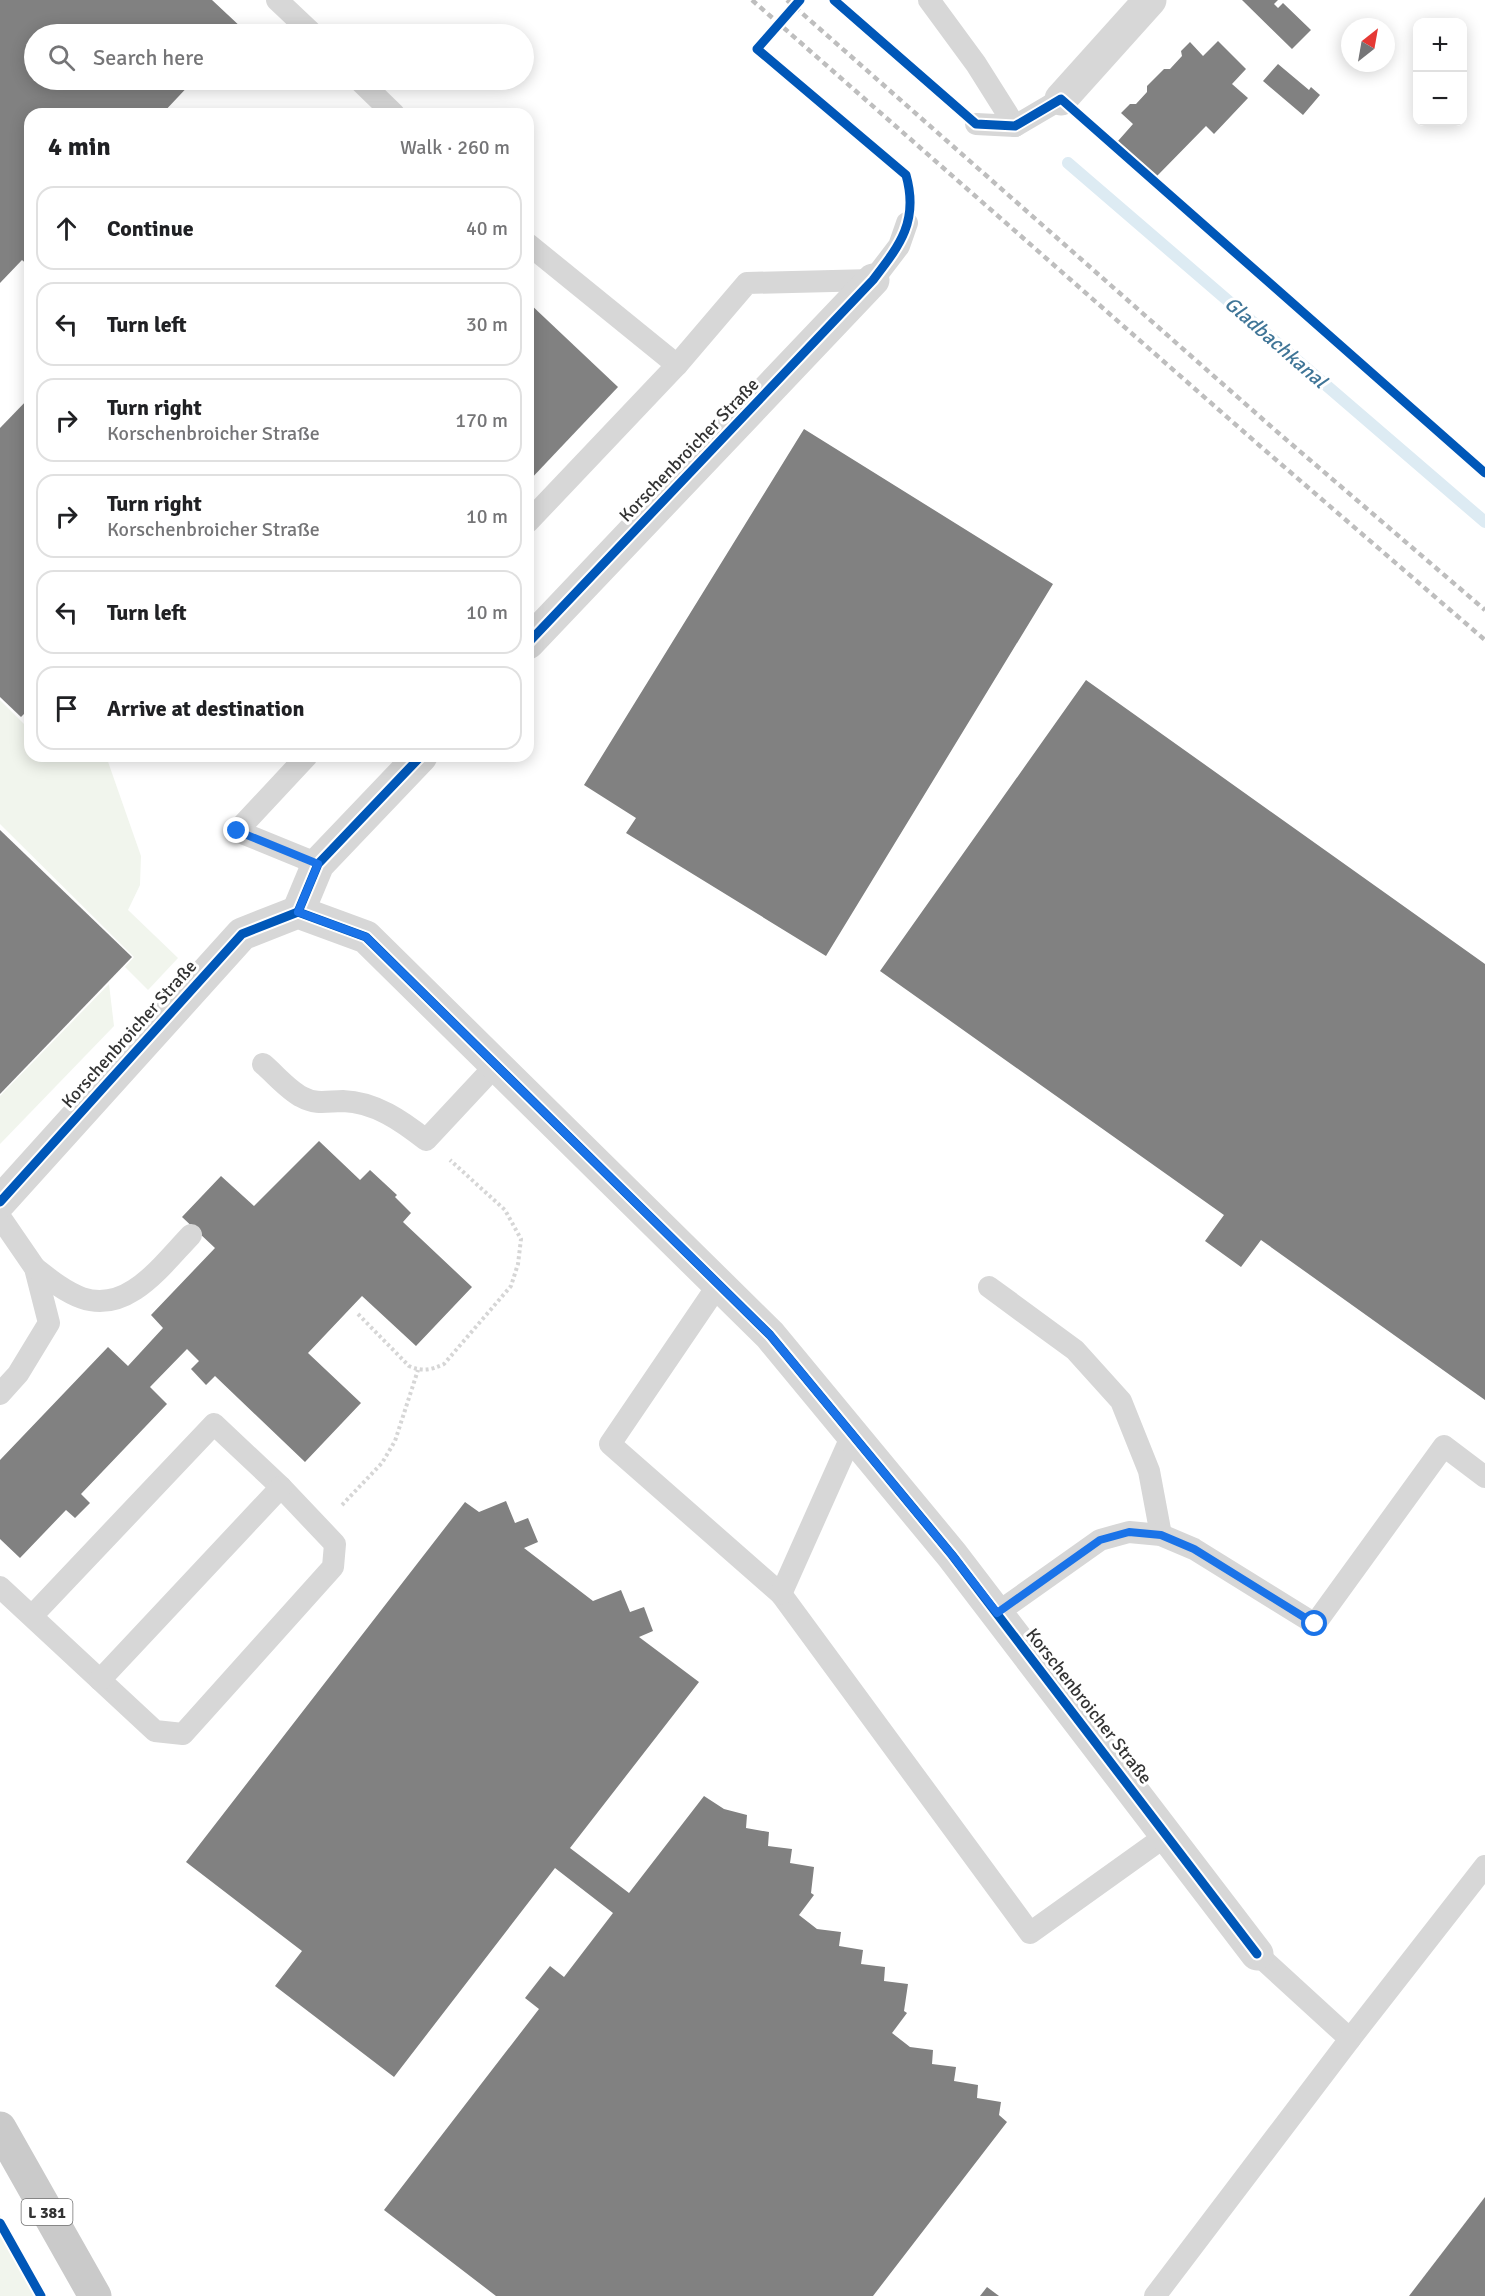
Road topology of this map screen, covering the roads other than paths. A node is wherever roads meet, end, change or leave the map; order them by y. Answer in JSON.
{"nodes":[{"id":1,"x":277,"y":0,"type":"edge"},
{"id":2,"x":929,"y":0,"type":"edge"},
{"id":3,"x":1150,"y":0,"type":"edge"},
{"id":4,"x":302,"y":24,"type":"edge"},
{"id":5,"x":369,"y":90,"type":"edge"},
{"id":6,"x":1061,"y":99,"type":"joint"},
{"id":7,"x":388,"y":108,"type":"edge"},
{"id":8,"x":976,"y":124,"type":"dead end"},
{"id":9,"x":1015,"y":126,"type":"junction"},
{"id":10,"x":907,"y":223,"type":"dead end"},
{"id":11,"x":534,"y":249,"type":"edge"},
{"id":12,"x":873,"y":280,"type":"junction"},
{"id":13,"x":677,"y":365,"type":"junction"},
{"id":14,"x":534,"y":516,"type":"edge"},
{"id":15,"x":534,"y":638,"type":"edge"},
{"id":16,"x":302,"y":762,"type":"edge"},
{"id":17,"x":415,"y":762,"type":"edge"},
{"id":18,"x":318,"y":864,"type":"junction"},
{"id":19,"x":298,"y":912,"type":"junction"},
{"id":20,"x":263,"y":1064,"type":"dead end"},
{"id":21,"x":496,"y":1065,"type":"junction"},
{"id":22,"x":0,"y":1202,"type":"edge"},
{"id":23,"x":0,"y":1217,"type":"edge"},
{"id":24,"x":190,"y":1235,"type":"dead end"},
{"id":25,"x":35,"y":1268,"type":"junction"},
{"id":26,"x":718,"y":1285,"type":"junction"},
{"id":27,"x":989,"y":1287,"type":"dead end"},
{"id":28,"x":0,"y":1394,"type":"edge"},
{"id":29,"x":852,"y":1435,"type":"junction"},
{"id":30,"x":1485,"y":1477,"type":"edge"},
{"id":31,"x":281,"y":1487,"type":"junction"},
{"id":32,"x":1161,"y":1535,"type":"junction"},
{"id":33,"x":0,"y":1587,"type":"edge"},
{"id":34,"x":781,"y":1594,"type":"junction"},
{"id":35,"x":997,"y":1613,"type":"junction"},
{"id":36,"x":32,"y":1616,"type":"junction"},
{"id":37,"x":100,"y":1680,"type":"junction"},
{"id":38,"x":1167,"y":1835,"type":"junction"},
{"id":39,"x":1485,"y":1866,"type":"edge"},
{"id":40,"x":1257,"y":1954,"type":"joint"},
{"id":41,"x":1350,"y":2039,"type":"junction"},
{"id":42,"x":0,"y":2127,"type":"edge"},
{"id":43,"x":95,"y":2296,"type":"edge"},
{"id":44,"x":1155,"y":2296,"type":"edge"}],
"edges":[{"from":1,"to":4,"type":"lane"},
{"from":2,"to":9,"type":"lane"},
{"from":3,"to":6,"type":"street"},
{"from":5,"to":7,"type":"lane"},
{"from":6,"to":9,"type":"lane"},
{"from":8,"to":9,"type":"lane"},
{"from":10,"to":12,"type":"lane"},
{"from":11,"to":13,"type":"lane"},
{"from":12,"to":13,"type":"lane"},
{"from":12,"to":15,"type":"street","name":"Korschenbroicher Straße"},
{"from":13,"to":14,"type":"lane"},
{"from":16,"to":18,"type":"lane"},
{"from":17,"to":18,"type":"street"},
{"from":18,"to":19,"type":"street"},
{"from":19,"to":21,"type":"street","name":"Korschenbroicher Straße"},
{"from":19,"to":22,"type":"street","name":"Korschenbroicher Straße"},
{"from":20,"to":21,"type":"lane"},
{"from":21,"to":26,"type":"street","name":"Korschenbroicher Straße"},
{"from":23,"to":25,"type":"lane"},
{"from":24,"to":25,"type":"lane"},
{"from":25,"to":28,"type":"lane"},
{"from":26,"to":29,"type":"street","name":"Korschenbroicher Straße"},
{"from":26,"to":34,"type":"lane"},
{"from":27,"to":32,"type":"lane"},
{"from":29,"to":34,"type":"lane"},
{"from":29,"to":35,"type":"street","name":"Korschenbroicher Straße"},
{"from":30,"to":32,"type":"lane"},
{"from":31,"to":36,"type":"lane"},
{"from":31,"to":37,"type":"lane"},
{"from":31,"to":37,"type":"lane"},
{"from":32,"to":35,"type":"lane"},
{"from":33,"to":36,"type":"lane"},
{"from":34,"to":38,"type":"lane"},
{"from":35,"to":38,"type":"street","name":"Korschenbroicher Straße"},
{"from":36,"to":37,"type":"lane"},
{"from":38,"to":40,"type":"street","name":"Korschenbroicher Straße"},
{"from":39,"to":41,"type":"lane"},
{"from":40,"to":41,"type":"lane"},
{"from":41,"to":44,"type":"lane"},
{"from":42,"to":43,"type":"main road","number":"L 381"}]}
